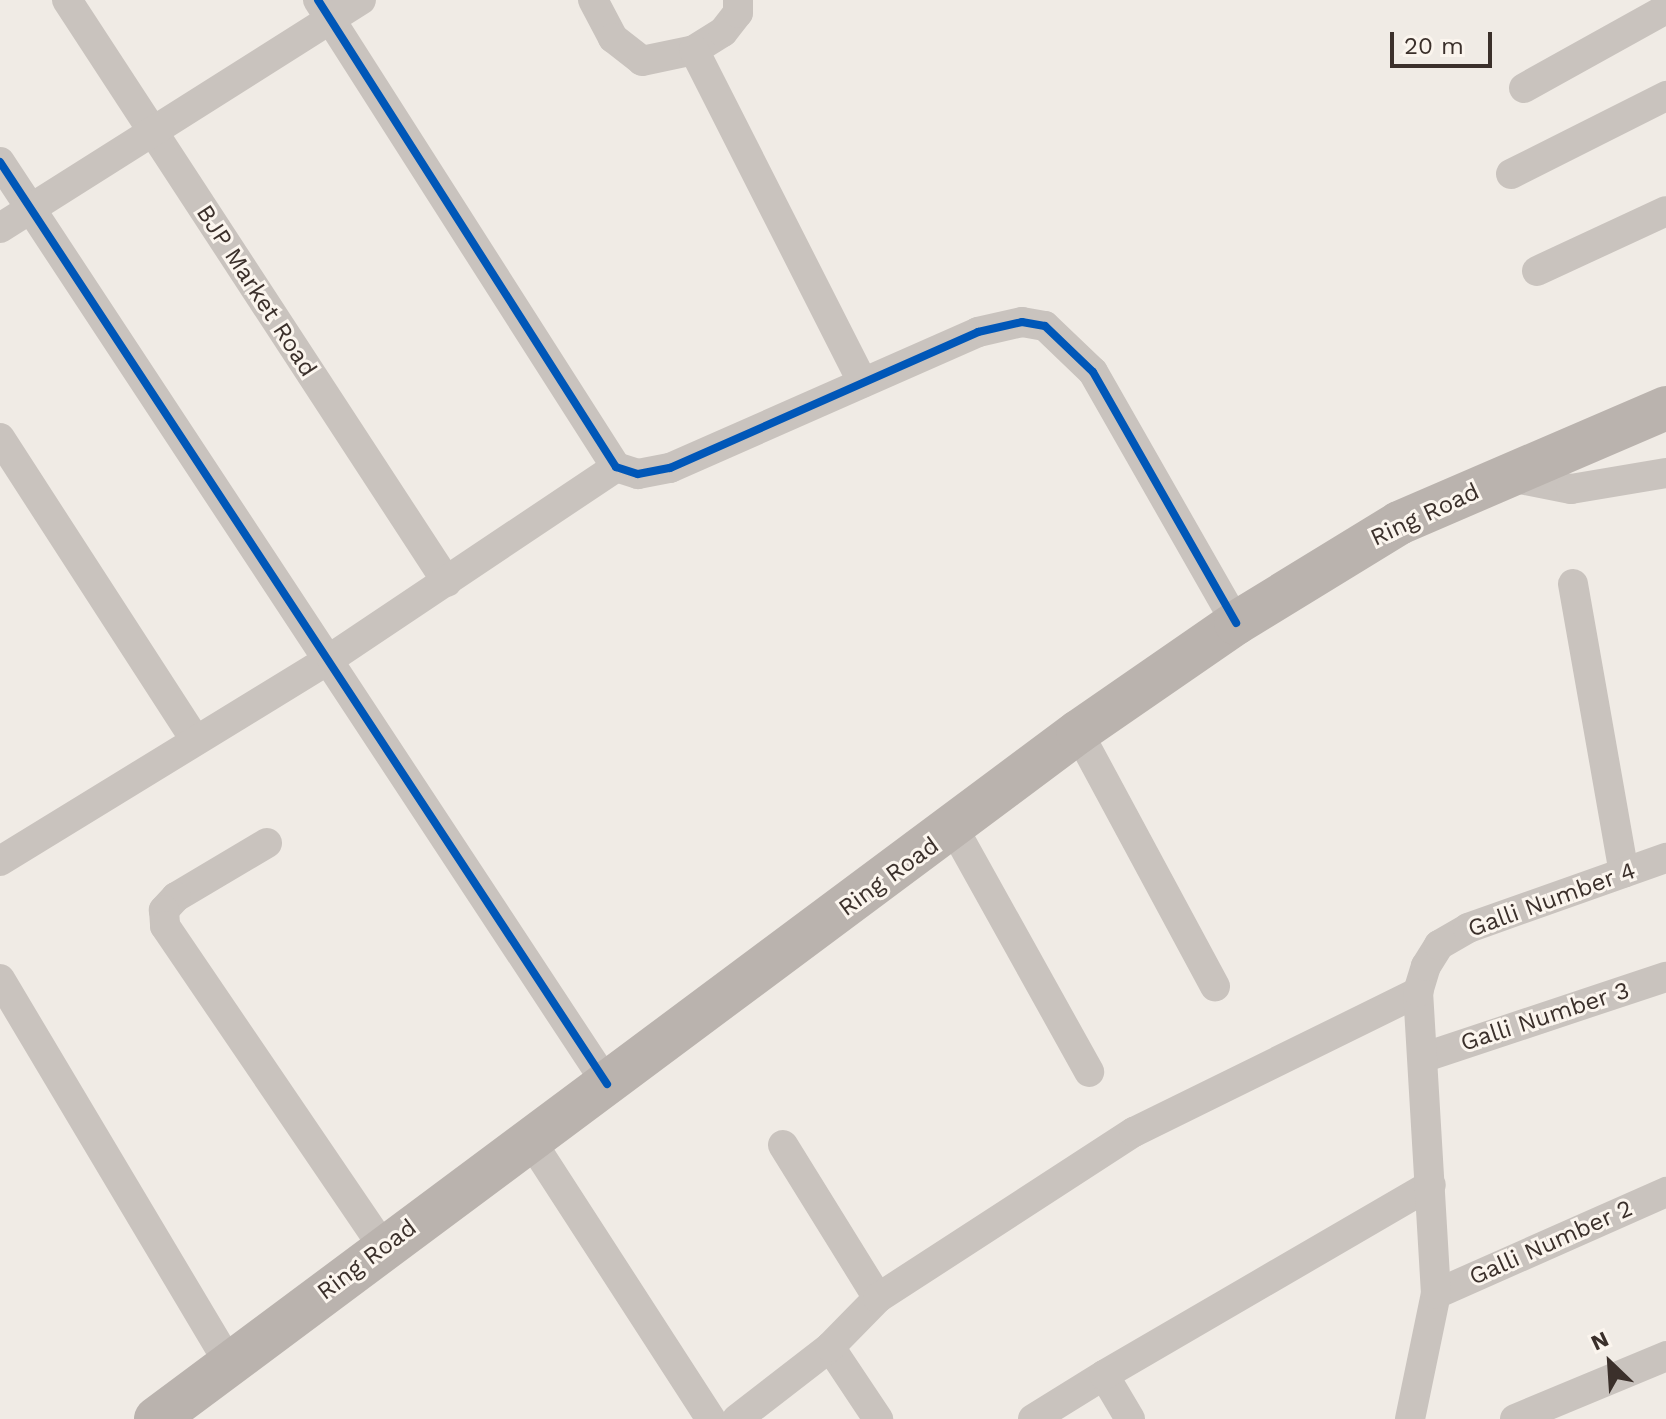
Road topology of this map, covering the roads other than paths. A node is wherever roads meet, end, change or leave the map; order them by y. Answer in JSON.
{"nodes":[{"id":1,"x":67,"y":0,"type":"edge"},
{"id":2,"x":361,"y":0,"type":"edge"},
{"id":3,"x":593,"y":0,"type":"edge"},
{"id":4,"x":738,"y":0,"type":"edge"},
{"id":5,"x":1666,"y":9,"type":"edge"},
{"id":6,"x":325,"y":11,"type":"edge"},
{"id":7,"x":694,"y":50,"type":"junction"},
{"id":8,"x":1524,"y":88,"type":"dead end"},
{"id":9,"x":1663,"y":107,"type":"edge"},
{"id":10,"x":151,"y":130,"type":"junction"},
{"id":11,"x":0,"y":162,"type":"edge"},
{"id":12,"x":1511,"y":174,"type":"dead end"},
{"id":13,"x":32,"y":208,"type":"junction"},
{"id":14,"x":1666,"y":211,"type":"edge"},
{"id":15,"x":0,"y":228,"type":"edge"},
{"id":16,"x":1537,"y":271,"type":"dead end"},
{"id":17,"x":863,"y":383,"type":"junction"},
{"id":18,"x":1666,"y":408,"type":"edge"},
{"id":19,"x":0,"y":438,"type":"edge"},
{"id":20,"x":616,"y":467,"type":"junction"},
{"id":21,"x":1666,"y":473,"type":"edge"},
{"id":22,"x":1510,"y":477,"type":"junction"},
{"id":23,"x":447,"y":582,"type":"junction"},
{"id":24,"x":1573,"y":584,"type":"dead end"},
{"id":25,"x":1236,"y":623,"type":"junction"},
{"id":26,"x":331,"y":658,"type":"junction"},
{"id":27,"x":1078,"y":732,"type":"junction"},
{"id":28,"x":194,"y":738,"type":"junction"},
{"id":29,"x":954,"y":829,"type":"junction"},
{"id":30,"x":267,"y":843,"type":"dead end"},
{"id":31,"x":1666,"y":858,"type":"edge"},
{"id":32,"x":0,"y":861,"type":"edge"},
{"id":33,"x":1624,"y":873,"type":"junction"},
{"id":34,"x":1666,"y":977,"type":"edge"},
{"id":35,"x":0,"y":979,"type":"edge"},
{"id":36,"x":1215,"y":986,"type":"dead end"},
{"id":37,"x":1418,"y":992,"type":"junction"},
{"id":38,"x":1425,"y":1057,"type":"junction"},
{"id":39,"x":1089,"y":1072,"type":"dead end"},
{"id":40,"x":607,"y":1084,"type":"junction"},
{"id":41,"x":529,"y":1138,"type":"junction"},
{"id":42,"x":783,"y":1145,"type":"dead end"},
{"id":43,"x":1431,"y":1185,"type":"junction"},
{"id":44,"x":1666,"y":1192,"type":"edge"},
{"id":45,"x":383,"y":1247,"type":"junction"},
{"id":46,"x":1436,"y":1294,"type":"junction"},
{"id":47,"x":878,"y":1298,"type":"junction"},
{"id":48,"x":830,"y":1347,"type":"junction"},
{"id":49,"x":1666,"y":1356,"type":"edge"},
{"id":50,"x":229,"y":1363,"type":"junction"},
{"id":51,"x":1104,"y":1375,"type":"junction"},
{"id":52,"x":156,"y":1419,"type":"edge"},
{"id":53,"x":711,"y":1419,"type":"edge"},
{"id":54,"x":737,"y":1419,"type":"edge"},
{"id":55,"x":878,"y":1419,"type":"edge"},
{"id":56,"x":1033,"y":1419,"type":"edge"},
{"id":57,"x":1130,"y":1419,"type":"edge"},
{"id":58,"x":1410,"y":1419,"type":"edge"},
{"id":59,"x":1515,"y":1419,"type":"edge"}],
"edges":[{"from":1,"to":10,"type":"street","name":"BJP Market Road"},
{"from":2,"to":6,"type":"street"},
{"from":3,"to":7,"type":"street"},
{"from":4,"to":7,"type":"street"},
{"from":5,"to":8,"type":"street"},
{"from":6,"to":10,"type":"street"},
{"from":6,"to":20,"type":"street"},
{"from":7,"to":17,"type":"street"},
{"from":9,"to":12,"type":"street"},
{"from":10,"to":13,"type":"street"},
{"from":10,"to":23,"type":"street","name":"BJP Market Road"},
{"from":11,"to":13,"type":"street"},
{"from":13,"to":15,"type":"street"},
{"from":13,"to":26,"type":"street"},
{"from":14,"to":16,"type":"street"},
{"from":17,"to":20,"type":"street"},
{"from":17,"to":25,"type":"street"},
{"from":18,"to":22,"type":"main road","name":"Ring Road"},
{"from":19,"to":28,"type":"street"},
{"from":20,"to":23,"type":"street"},
{"from":21,"to":22,"type":"street"},
{"from":22,"to":25,"type":"main road","name":"Ring Road"},
{"from":23,"to":26,"type":"street"},
{"from":24,"to":33,"type":"street"},
{"from":25,"to":27,"type":"main road","name":"Ring Road"},
{"from":26,"to":28,"type":"street"},
{"from":26,"to":40,"type":"street"},
{"from":27,"to":29,"type":"main road","name":"Ring Road"},
{"from":27,"to":36,"type":"street"},
{"from":28,"to":32,"type":"street"},
{"from":29,"to":39,"type":"street"},
{"from":29,"to":40,"type":"main road","name":"Ring Road"},
{"from":30,"to":45,"type":"street"},
{"from":31,"to":33,"type":"street","name":"Galli Number 4"},
{"from":33,"to":37,"type":"street","name":"Galli Number 4"},
{"from":34,"to":38,"type":"street","name":"Galli Number 3"},
{"from":35,"to":50,"type":"street"},
{"from":37,"to":38,"type":"street"},
{"from":37,"to":47,"type":"street"},
{"from":38,"to":43,"type":"street"},
{"from":40,"to":41,"type":"main road","name":"Ring Road"},
{"from":41,"to":45,"type":"main road","name":"Ring Road"},
{"from":41,"to":53,"type":"street"},
{"from":42,"to":47,"type":"street"},
{"from":43,"to":46,"type":"street"},
{"from":43,"to":51,"type":"street"},
{"from":44,"to":46,"type":"street","name":"Galli Number 2"},
{"from":45,"to":50,"type":"main road","name":"Ring Road"},
{"from":46,"to":58,"type":"street"},
{"from":47,"to":48,"type":"street"},
{"from":48,"to":54,"type":"street"},
{"from":48,"to":55,"type":"street"},
{"from":49,"to":59,"type":"street"},
{"from":50,"to":52,"type":"main road","name":"Ring Road"},
{"from":51,"to":56,"type":"street"},
{"from":51,"to":57,"type":"street"}]}
